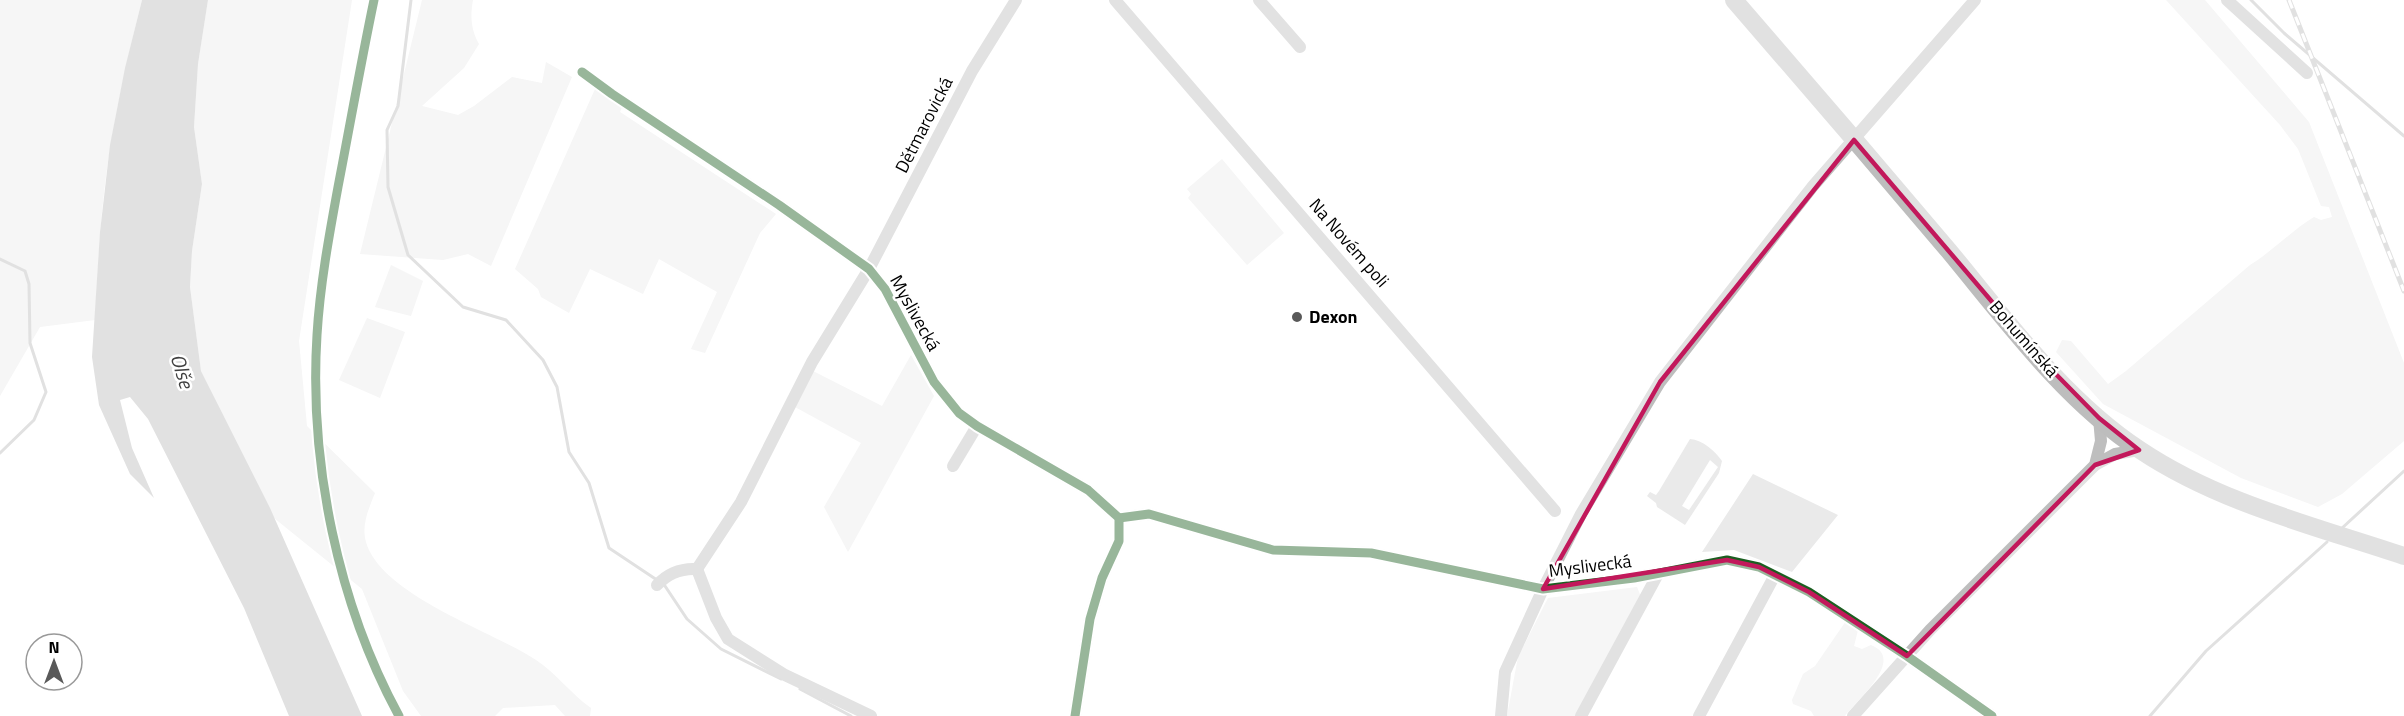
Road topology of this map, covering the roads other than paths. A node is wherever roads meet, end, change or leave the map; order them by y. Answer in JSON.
{"nodes":[{"id":1,"x":1016,"y":0,"type":"edge"},
{"id":2,"x":1115,"y":0,"type":"edge"},
{"id":3,"x":1259,"y":0,"type":"edge"},
{"id":4,"x":1734,"y":0,"type":"edge"},
{"id":5,"x":1975,"y":0,"type":"edge"},
{"id":6,"x":2227,"y":0,"type":"edge"},
{"id":7,"x":1300,"y":47,"type":"dead end"},
{"id":8,"x":582,"y":72,"type":"dead end"},
{"id":9,"x":2307,"y":73,"type":"dead end"},
{"id":10,"x":1854,"y":140,"type":"junction"},
{"id":11,"x":869,"y":269,"type":"junction"},
{"id":12,"x":2099,"y":418,"type":"junction"},
{"id":13,"x":977,"y":426,"type":"junction"},
{"id":14,"x":2139,"y":450,"type":"junction"},
{"id":15,"x":2095,"y":465,"type":"junction"},
{"id":16,"x":953,"y":466,"type":"dead end"},
{"id":17,"x":1554,"y":511,"type":"dead end"},
{"id":18,"x":1119,"y":518,"type":"junction"},
{"id":19,"x":2404,"y":556,"type":"edge"},
{"id":20,"x":697,"y":569,"type":"junction"},
{"id":21,"x":1658,"y":574,"type":"junction"},
{"id":22,"x":1775,"y":575,"type":"junction"},
{"id":23,"x":660,"y":581,"type":"dead end"},
{"id":24,"x":1543,"y":589,"type":"junction"},
{"id":25,"x":1907,"y":656,"type":"junction"},
{"id":26,"x":871,"y":716,"type":"edge"},
{"id":27,"x":1075,"y":716,"type":"edge"},
{"id":28,"x":1501,"y":716,"type":"edge"},
{"id":29,"x":1581,"y":716,"type":"edge"},
{"id":30,"x":1699,"y":716,"type":"edge"},
{"id":31,"x":1853,"y":716,"type":"edge"},
{"id":32,"x":1992,"y":716,"type":"edge"}],
"edges":[{"from":1,"to":11,"type":"street","name":"Dětmarovická"},
{"from":2,"to":17,"type":"street","name":"Na Novém poli"},
{"from":3,"to":7,"type":"street"},
{"from":4,"to":10,"type":"main road","name":"Bohumínská"},
{"from":5,"to":10,"type":"street"},
{"from":6,"to":9,"type":"street"},
{"from":8,"to":11,"type":"street","name":"Myslivecká"},
{"from":10,"to":12,"type":"main road","name":"Bohumínská"},
{"from":10,"to":24,"type":"street"},
{"from":11,"to":13,"type":"street","name":"Myslivecká"},
{"from":11,"to":20,"type":"street","name":"Myslivecká"},
{"from":12,"to":14,"type":"main road","name":"Bohumínská"},
{"from":12,"to":15,"type":"street"},
{"from":13,"to":16,"type":"street"},
{"from":13,"to":18,"type":"street","name":"Myslivecká"},
{"from":14,"to":15,"type":"street"},
{"from":14,"to":19,"type":"main road","name":"Bohumínská"},
{"from":15,"to":25,"type":"street"},
{"from":18,"to":24,"type":"street","name":"Myslivecká"},
{"from":18,"to":27,"type":"street"},
{"from":20,"to":23,"type":"street"},
{"from":20,"to":26,"type":"street"},
{"from":21,"to":22,"type":"street","name":"Myslivecká"},
{"from":21,"to":24,"type":"street","name":"Myslivecká"},
{"from":21,"to":29,"type":"street","name":"Myslivecká"},
{"from":22,"to":25,"type":"street","name":"Myslivecká"},
{"from":22,"to":30,"type":"street"},
{"from":24,"to":28,"type":"street","name":"Myslivecká"},
{"from":25,"to":31,"type":"street"},
{"from":25,"to":32,"type":"street","name":"Myslivecká"}]}
